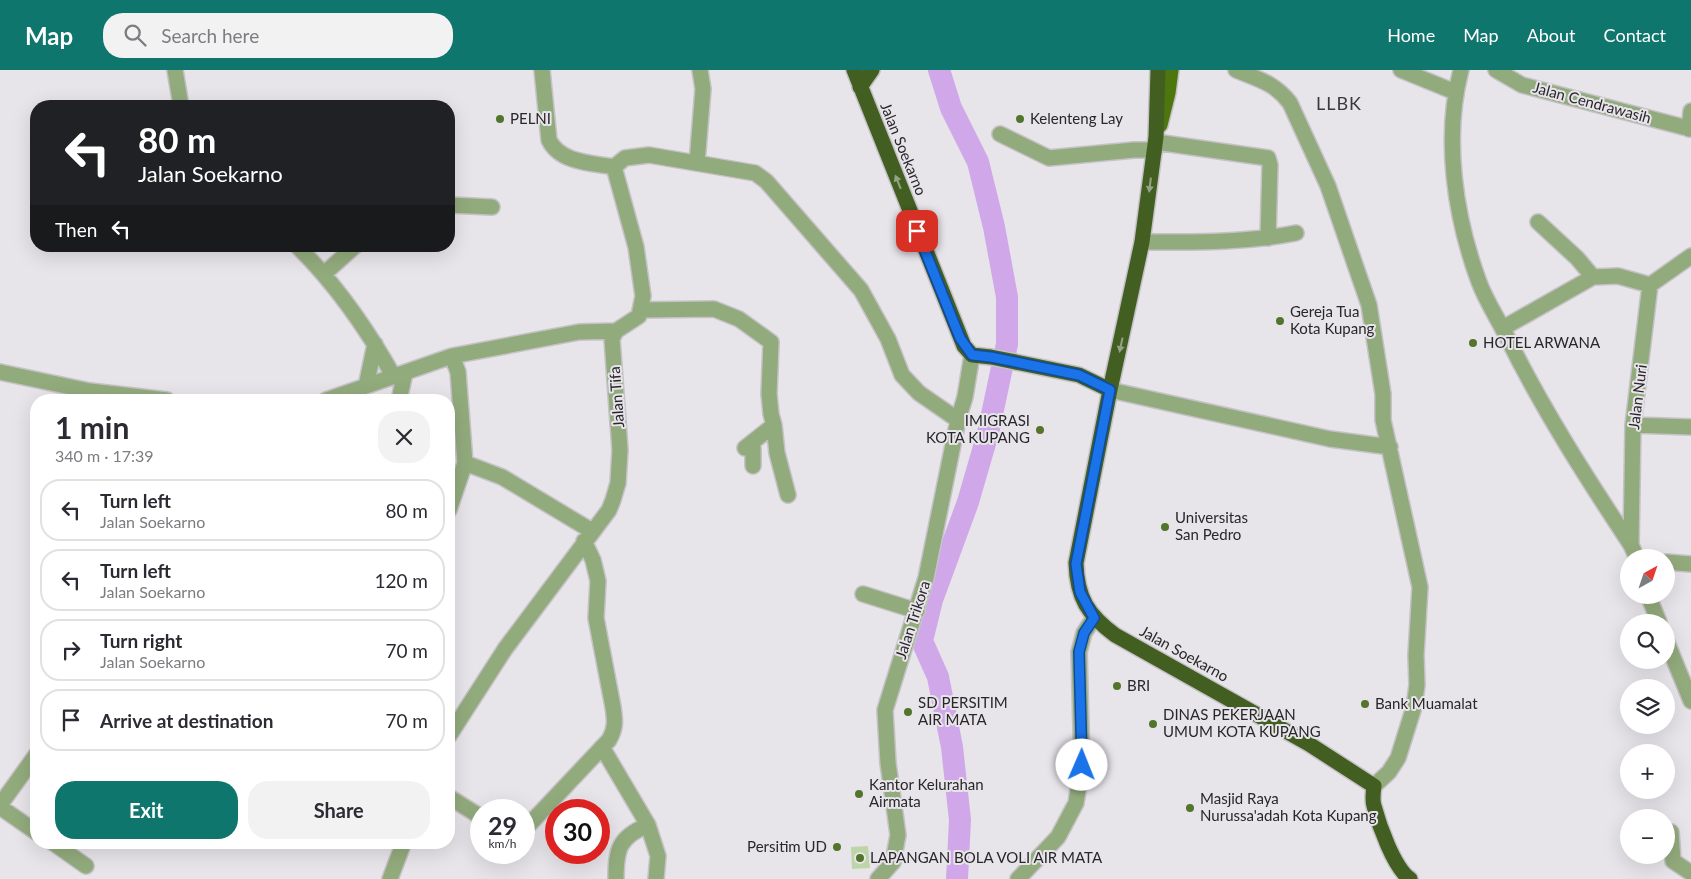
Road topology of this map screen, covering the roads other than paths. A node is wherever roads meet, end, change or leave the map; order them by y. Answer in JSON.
{"nodes":[{"id":1,"x":175,"y":70,"type":"edge"},
{"id":2,"x":542,"y":70,"type":"edge"},
{"id":3,"x":700,"y":70,"type":"edge"},
{"id":4,"x":854,"y":70,"type":"edge"},
{"id":5,"x":872,"y":70,"type":"edge"},
{"id":6,"x":1158,"y":70,"type":"edge"},
{"id":7,"x":1171,"y":70,"type":"edge"},
{"id":8,"x":1236,"y":70,"type":"edge"},
{"id":9,"x":1400,"y":70,"type":"edge"},
{"id":10,"x":1461,"y":70,"type":"edge"},
{"id":11,"x":1496,"y":70,"type":"edge"},
{"id":12,"x":860,"y":87,"type":"junction"},
{"id":13,"x":1455,"y":92,"type":"junction"},
{"id":14,"x":180,"y":100,"type":"edge"},
{"id":15,"x":1691,"y":111,"type":"edge"},
{"id":16,"x":1690,"y":129,"type":"edge"},
{"id":17,"x":1000,"y":134,"type":"dead end"},
{"id":18,"x":1156,"y":143,"type":"junction"},
{"id":19,"x":698,"y":163,"type":"junction"},
{"id":20,"x":614,"y":167,"type":"junction"},
{"id":21,"x":455,"y":205,"type":"edge"},
{"id":22,"x":492,"y":208,"type":"dead end"},
{"id":23,"x":1538,"y":222,"type":"dead end"},
{"id":24,"x":1296,"y":232,"type":"dead end"},
{"id":25,"x":1268,"y":238,"type":"junction"},
{"id":26,"x":1142,"y":242,"type":"junction"},
{"id":27,"x":303,"y":252,"type":"edge"},
{"id":28,"x":348,"y":252,"type":"edge"},
{"id":29,"x":1691,"y":256,"type":"edge"},
{"id":30,"x":325,"y":273,"type":"junction"},
{"id":31,"x":1594,"y":277,"type":"junction"},
{"id":32,"x":1650,"y":285,"type":"junction"},
{"id":33,"x":640,"y":310,"type":"junction"},
{"id":34,"x":1503,"y":328,"type":"junction"},
{"id":35,"x":616,"y":331,"type":"junction"},
{"id":36,"x":375,"y":344,"type":"junction"},
{"id":37,"x":972,"y":355,"type":"junction"},
{"id":38,"x":452,"y":356,"type":"junction"},
{"id":39,"x":0,"y":372,"type":"edge"},
{"id":40,"x":399,"y":375,"type":"junction"},
{"id":41,"x":366,"y":386,"type":"junction"},
{"id":42,"x":1110,"y":390,"type":"junction"},
{"id":43,"x":116,"y":394,"type":"edge"},
{"id":44,"x":343,"y":394,"type":"edge"},
{"id":45,"x":399,"y":394,"type":"edge"},
{"id":46,"x":958,"y":420,"type":"junction"},
{"id":47,"x":774,"y":425,"type":"junction"},
{"id":48,"x":1633,"y":425,"type":"junction"},
{"id":49,"x":1691,"y":427,"type":"edge"},
{"id":50,"x":1390,"y":447,"type":"junction"},
{"id":51,"x":465,"y":463,"type":"junction"},
{"id":52,"x":753,"y":466,"type":"dead end"},
{"id":53,"x":455,"y":492,"type":"edge"},
{"id":54,"x":788,"y":495,"type":"dead end"},
{"id":55,"x":588,"y":536,"type":"junction"},
{"id":56,"x":1633,"y":549,"type":"edge"},
{"id":57,"x":1634,"y":549,"type":"edge"},
{"id":58,"x":1675,"y":563,"type":"edge"},
{"id":59,"x":1691,"y":564,"type":"edge"},
{"id":60,"x":863,"y":594,"type":"dead end"},
{"id":61,"x":917,"y":611,"type":"junction"},
{"id":62,"x":1094,"y":618,"type":"junction"},
{"id":63,"x":1675,"y":662,"type":"edge"},
{"id":64,"x":1691,"y":700,"type":"edge"},
{"id":65,"x":455,"y":727,"type":"edge"},
{"id":66,"x":602,"y":747,"type":"junction"},
{"id":67,"x":30,"y":764,"type":"edge"},
{"id":68,"x":1374,"y":786,"type":"junction"},
{"id":69,"x":455,"y":801,"type":"edge"},
{"id":70,"x":0,"y":806,"type":"edge"},
{"id":71,"x":470,"y":810,"type":"edge"},
{"id":72,"x":535,"y":818,"type":"edge"},
{"id":73,"x":648,"y":825,"type":"junction"},
{"id":74,"x":30,"y":828,"type":"edge"},
{"id":75,"x":62,"y":849,"type":"edge"},
{"id":76,"x":401,"y":849,"type":"edge"},
{"id":77,"x":1675,"y":862,"type":"edge"},
{"id":78,"x":86,"y":866,"type":"dead end"},
{"id":79,"x":1691,"y":873,"type":"edge"},
{"id":80,"x":390,"y":879,"type":"edge"},
{"id":81,"x":616,"y":879,"type":"edge"},
{"id":82,"x":656,"y":879,"type":"edge"},
{"id":83,"x":878,"y":879,"type":"edge"},
{"id":84,"x":1018,"y":879,"type":"edge"},
{"id":85,"x":1410,"y":879,"type":"edge"}],
"edges":[{"from":1,"to":14,"type":"street"},
{"from":2,"to":20,"type":"street"},
{"from":3,"to":19,"type":"street"},
{"from":4,"to":12,"type":"highway","name":"Jalan Soekarno"},
{"from":5,"to":12,"type":"highway"},
{"from":6,"to":18,"type":"highway","name":"Jalan Soekarno"},
{"from":7,"to":18,"type":"main road"},
{"from":8,"to":50,"type":"street"},
{"from":9,"to":13,"type":"street"},
{"from":10,"to":13,"type":"street"},
{"from":11,"to":16,"type":"street","name":"Jalan Cendrawasih"},
{"from":37,"to":12,"type":"highway","name":"Jalan Soekarno","one_way":true},
{"from":13,"to":34,"type":"street"},
{"from":15,"to":16,"type":"street"},
{"from":17,"to":18,"type":"street"},
{"from":18,"to":25,"type":"street"},
{"from":18,"to":26,"type":"highway","name":"Jalan Soekarno","one_way":true},
{"from":19,"to":20,"type":"street"},
{"from":19,"to":46,"type":"street"},
{"from":20,"to":33,"type":"street"},
{"from":21,"to":22,"type":"street"},
{"from":23,"to":31,"type":"street"},
{"from":24,"to":25,"type":"street"},
{"from":25,"to":26,"type":"street"},
{"from":26,"to":42,"type":"highway","name":"Jalan Soekarno","one_way":true},
{"from":27,"to":30,"type":"street"},
{"from":28,"to":30,"type":"street"},
{"from":29,"to":32,"type":"street"},
{"from":30,"to":36,"type":"street"},
{"from":31,"to":32,"type":"street"},
{"from":31,"to":34,"type":"street"},
{"from":32,"to":48,"type":"street","name":"Jalan Nuri"},
{"from":33,"to":35,"type":"street"},
{"from":33,"to":47,"type":"street"},
{"from":34,"to":56,"type":"street"},
{"from":35,"to":38,"type":"street"},
{"from":35,"to":55,"type":"street","name":"Jalan Tifa"},
{"from":36,"to":40,"type":"street"},
{"from":36,"to":41,"type":"street"},
{"from":37,"to":42,"type":"highway"},
{"from":37,"to":46,"type":"street","name":"Jalan Trikora"},
{"from":38,"to":40,"type":"street"},
{"from":38,"to":51,"type":"street"},
{"from":39,"to":43,"type":"street"},
{"from":40,"to":41,"type":"street"},
{"from":40,"to":45,"type":"street"},
{"from":41,"to":44,"type":"street"},
{"from":42,"to":50,"type":"street"},
{"from":42,"to":62,"type":"highway","name":"Jalan Soekarno"},
{"from":46,"to":61,"type":"street","name":"Jalan Trikora"},
{"from":47,"to":52,"type":"street"},
{"from":47,"to":54,"type":"street"},
{"from":48,"to":49,"type":"street"},
{"from":48,"to":57,"type":"street","name":"Jalan Nuri"},
{"from":50,"to":68,"type":"street"},
{"from":51,"to":53,"type":"street"},
{"from":51,"to":55,"type":"street"},
{"from":55,"to":65,"type":"street","name":"Jalan Tifa"},
{"from":55,"to":66,"type":"street"},
{"from":58,"to":59,"type":"street"},
{"from":60,"to":61,"type":"street"},
{"from":61,"to":83,"type":"street","name":"Jalan Trikora"},
{"from":62,"to":68,"type":"highway","name":"Jalan Soekarno"},
{"from":62,"to":84,"type":"street"},
{"from":63,"to":64,"type":"street"},
{"from":66,"to":72,"type":"street"},
{"from":66,"to":73,"type":"street"},
{"from":67,"to":70,"type":"street"},
{"from":68,"to":85,"type":"highway"},
{"from":69,"to":71,"type":"street"},
{"from":70,"to":74,"type":"street"},
{"from":73,"to":81,"type":"street"},
{"from":73,"to":82,"type":"street"},
{"from":75,"to":78,"type":"street"},
{"from":76,"to":80,"type":"street"},
{"from":77,"to":79,"type":"street"}]}
